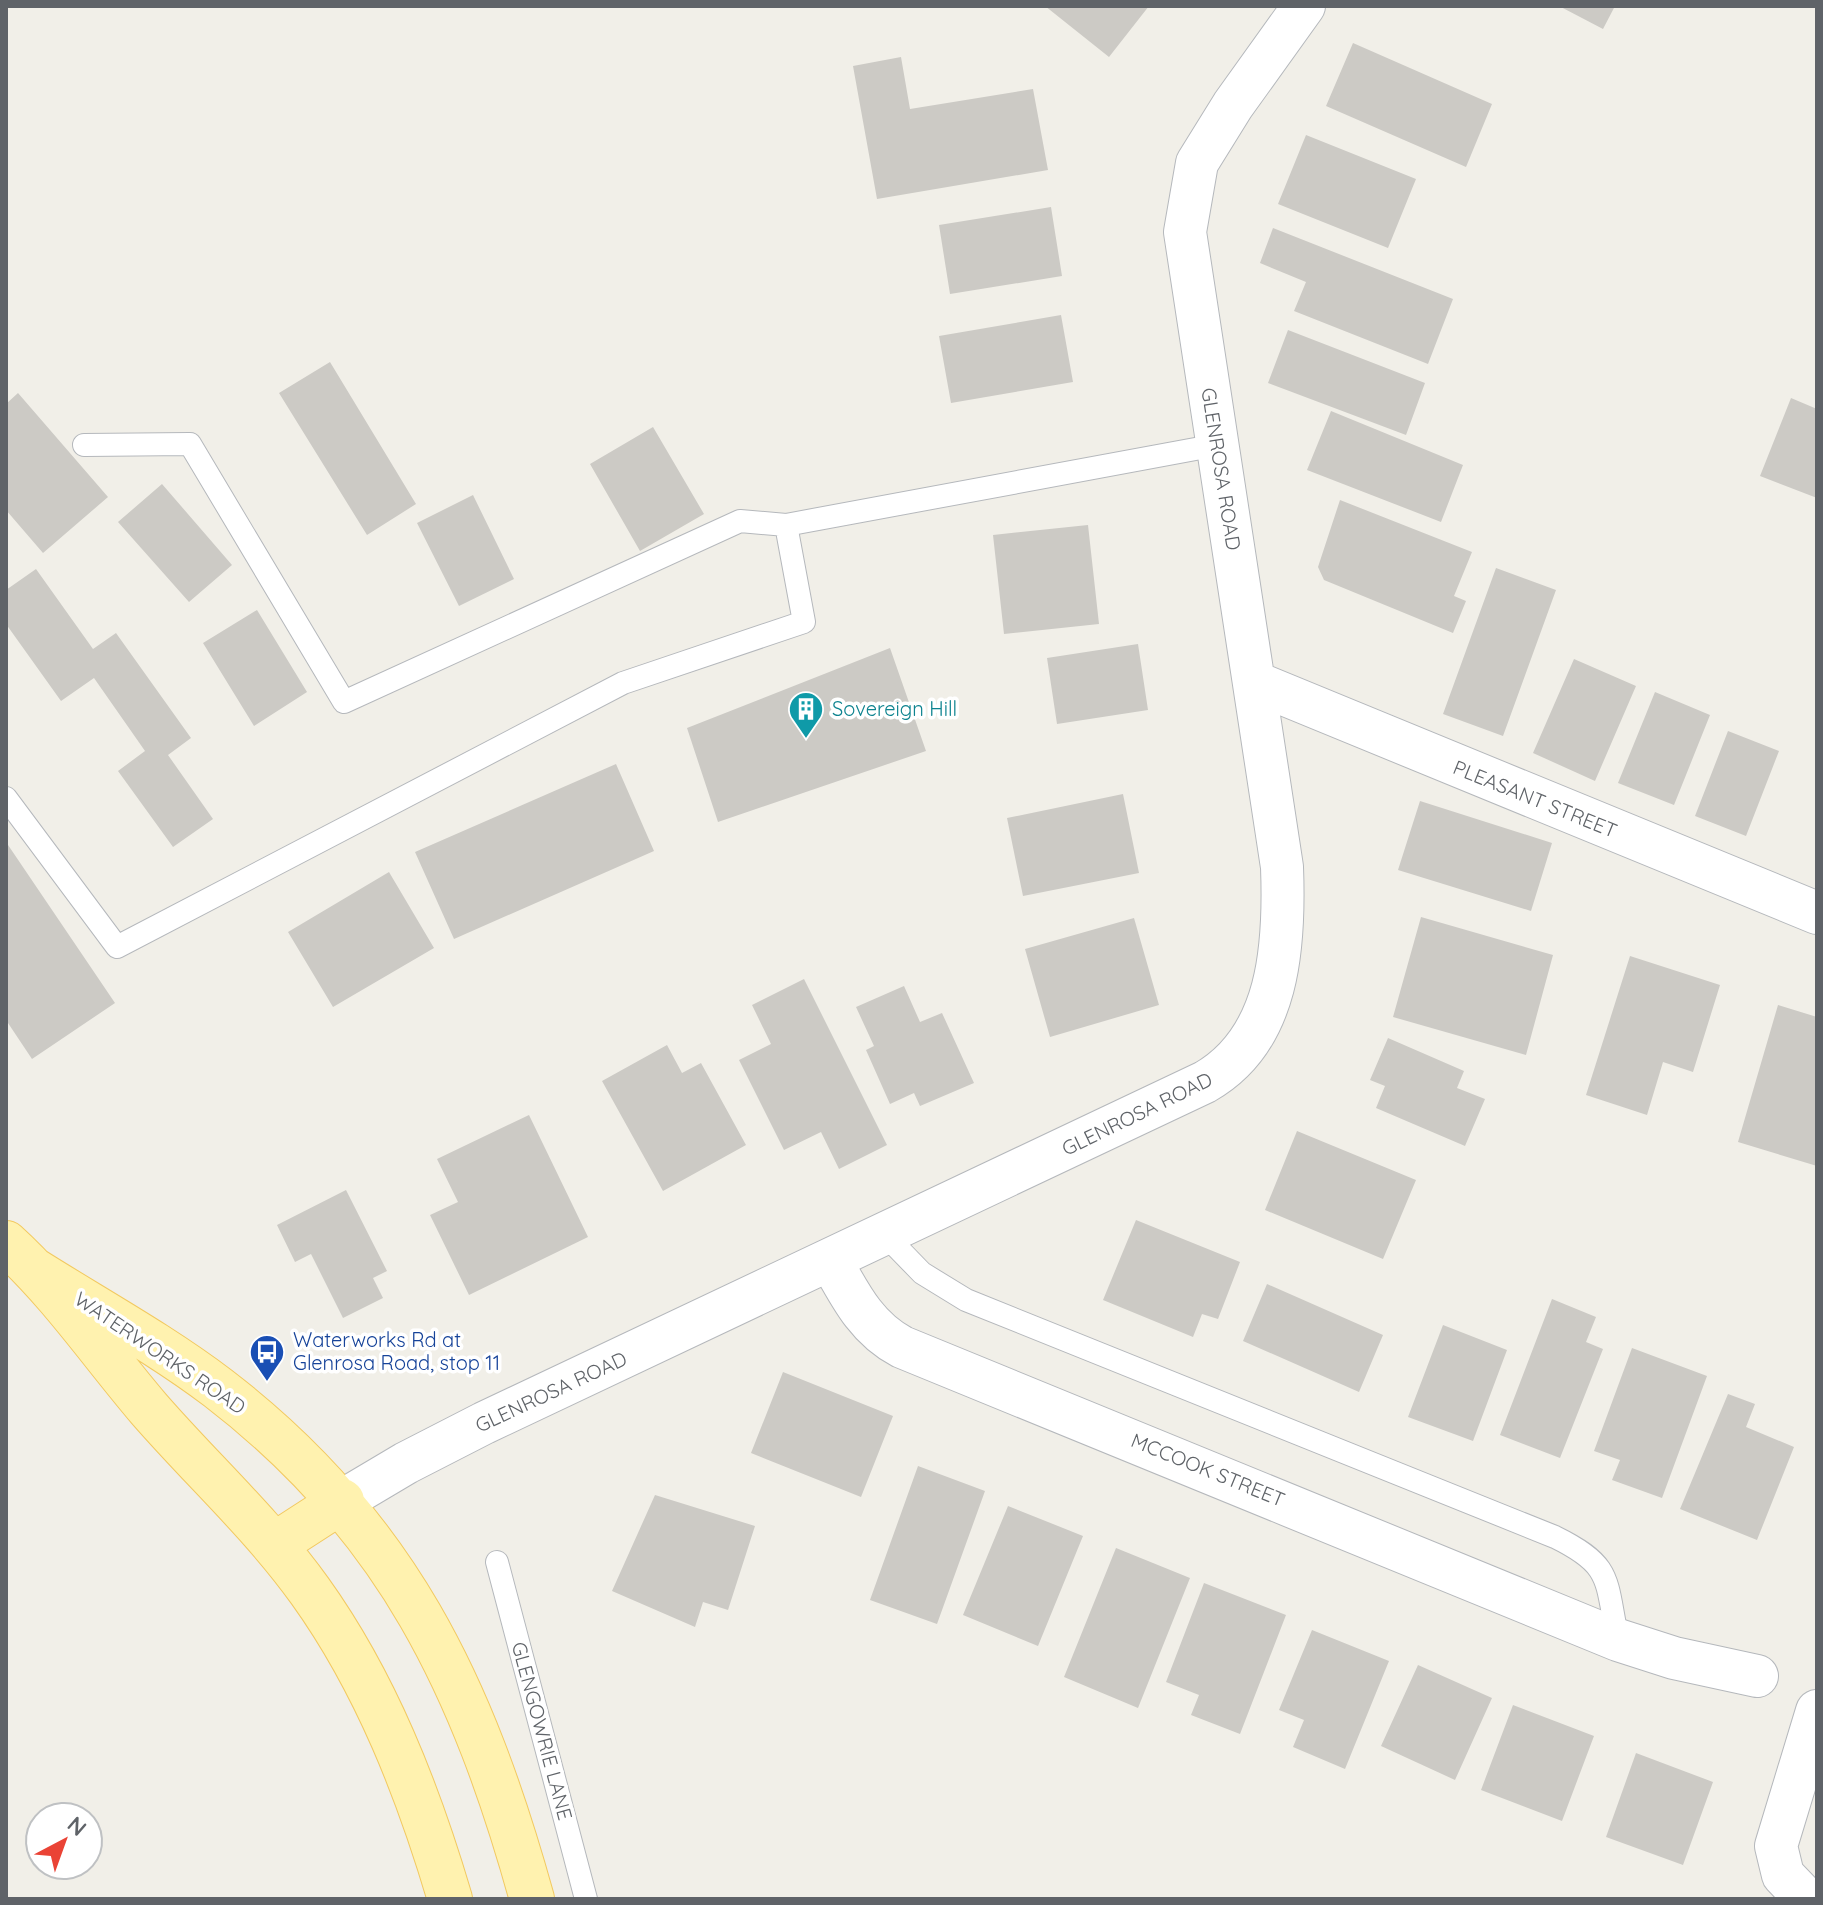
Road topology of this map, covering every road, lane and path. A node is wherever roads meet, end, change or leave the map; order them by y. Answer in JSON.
{"nodes":[{"id":1,"x":1304,"y":6,"type":"edge"},
{"id":2,"x":84,"y":445,"type":"dead end"},
{"id":3,"x":1217,"y":445,"type":"junction"},
{"id":4,"x":786,"y":525,"type":"junction"},
{"id":5,"x":1254,"y":682,"type":"junction"},
{"id":6,"x":6,"y":798,"type":"edge"},
{"id":7,"x":1817,"y":913,"type":"edge"},
{"id":8,"x":886,"y":1236,"type":"junction"},
{"id":9,"x":14,"y":1254,"type":"edge"},
{"id":10,"x":831,"y":1261,"type":"junction"},
{"id":11,"x":342,"y":1501,"type":"junction"},
{"id":12,"x":274,"y":1545,"type":"junction"},
{"id":13,"x":497,"y":1562,"type":"dead end"},
{"id":14,"x":1618,"y":1640,"type":"junction"},
{"id":15,"x":1757,"y":1676,"type":"dead end"},
{"id":16,"x":1817,"y":1711,"type":"edge"},
{"id":17,"x":450,"y":1899,"type":"edge"},
{"id":18,"x":532,"y":1899,"type":"edge"},
{"id":19,"x":586,"y":1899,"type":"edge"},
{"id":20,"x":1806,"y":1899,"type":"edge"}],
"edges":[{"from":1,"to":3,"type":"street","name":"GLENROSA ROAD"},
{"from":2,"to":4,"type":"lane"},
{"from":3,"to":4,"type":"lane"},
{"from":3,"to":5,"type":"street","name":"GLENROSA ROAD"},
{"from":4,"to":6,"type":"lane"},
{"from":5,"to":7,"type":"street","name":"PLEASANT STREET"},
{"from":5,"to":8,"type":"street","name":"GLENROSA ROAD"},
{"from":8,"to":10,"type":"street","name":"GLENROSA ROAD"},
{"from":8,"to":14,"type":"lane"},
{"from":9,"to":11,"type":"main road","name":"WATERWORKS ROAD"},
{"from":9,"to":12,"type":"main road","name":"WATERWORKS ROAD"},
{"from":10,"to":11,"type":"street","name":"GLENROSA ROAD"},
{"from":10,"to":14,"type":"street","name":"MCCOOK STREET"},
{"from":11,"to":12,"type":"main road"},
{"from":11,"to":18,"type":"main road","name":"WATERWORKS ROAD"},
{"from":12,"to":17,"type":"main road","name":"WATERWORKS ROAD"},
{"from":13,"to":19,"type":"lane","name":"GLENGOWRIE LANE"},
{"from":14,"to":15,"type":"street","name":"MCCOOK STREET"},
{"from":16,"to":20,"type":"street"}]}
